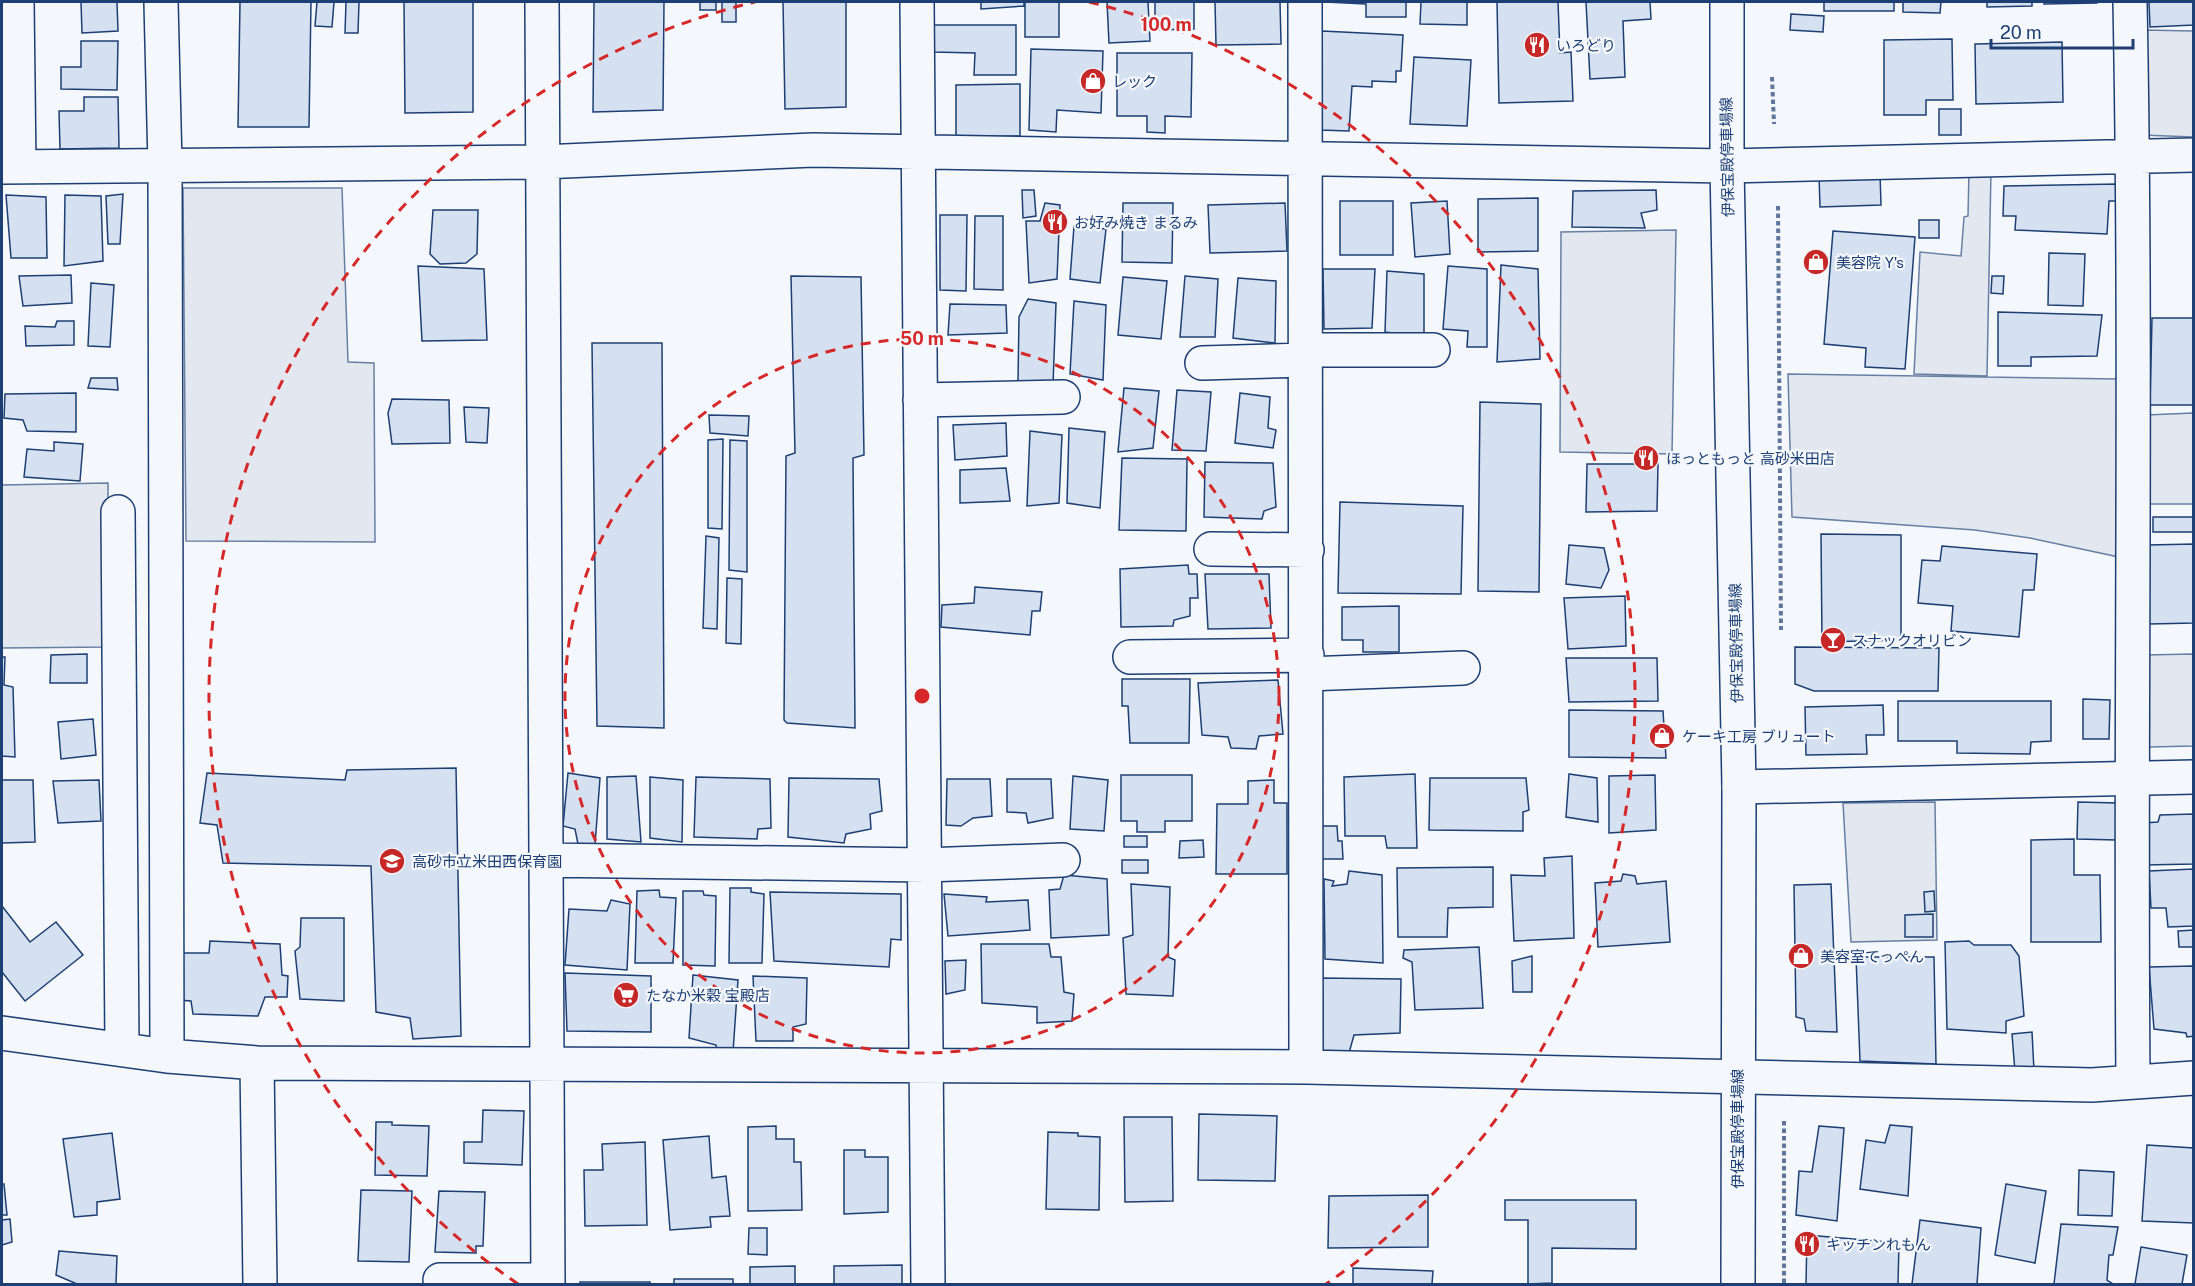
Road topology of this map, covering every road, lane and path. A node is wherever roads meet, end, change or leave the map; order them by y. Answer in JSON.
{"nodes":[{"id":1,"x":17,"y":2,"type":"edge"},
{"id":2,"x":161,"y":2,"type":"edge"},
{"id":3,"x":542,"y":2,"type":"edge"},
{"id":4,"x":917,"y":2,"type":"edge"},
{"id":5,"x":1305,"y":2,"type":"edge"},
{"id":6,"x":1727,"y":2,"type":"edge"},
{"id":7,"x":2130,"y":2,"type":"edge"},
{"id":8,"x":917,"y":151,"type":"junction"},
{"id":9,"x":2193,"y":155,"type":"edge"},
{"id":10,"x":2133,"y":157,"type":"junction"},
{"id":11,"x":1306,"y":159,"type":"junction"},
{"id":12,"x":542,"y":162,"type":"junction"},
{"id":13,"x":165,"y":165,"type":"junction"},
{"id":14,"x":1727,"y":166,"type":"junction"},
{"id":15,"x":10,"y":167,"type":"edge"},
{"id":16,"x":1433,"y":350,"type":"dead end"},
{"id":17,"x":1306,"y":355,"type":"junction"},
{"id":18,"x":1202,"y":363,"type":"dead end"},
{"id":19,"x":1063,"y":397,"type":"dead end"},
{"id":20,"x":920,"y":400,"type":"junction"},
{"id":21,"x":165,"y":508,"type":"junction"},
{"id":22,"x":1211,"y":549,"type":"dead end"},
{"id":23,"x":1307,"y":550,"type":"junction"},
{"id":24,"x":1130,"y":657,"type":"dead end"},
{"id":25,"x":1307,"y":664,"type":"junction"},
{"id":26,"x":1463,"y":668,"type":"dead end"},
{"id":27,"x":2130,"y":777,"type":"junction"},
{"id":28,"x":2193,"y":777,"type":"edge"},
{"id":29,"x":1739,"y":787,"type":"junction"},
{"id":30,"x":544,"y":860,"type":"junction"},
{"id":31,"x":1064,"y":860,"type":"dead end"},
{"id":32,"x":925,"y":865,"type":"junction"},
{"id":33,"x":2,"y":1033,"type":"edge"},
{"id":34,"x":123,"y":1049,"type":"junction"},
{"id":35,"x":167,"y":1056,"type":"junction"},
{"id":36,"x":257,"y":1063,"type":"junction"},
{"id":37,"x":927,"y":1064,"type":"junction"},
{"id":38,"x":547,"y":1066,"type":"junction"},
{"id":39,"x":1306,"y":1067,"type":"junction"},
{"id":40,"x":1737,"y":1076,"type":"junction"},
{"id":41,"x":2193,"y":1078,"type":"edge"},
{"id":42,"x":2133,"y":1080,"type":"junction"},
{"id":43,"x":440,"y":1280,"type":"dead end"},
{"id":44,"x":548,"y":1282,"type":"edge"},
{"id":45,"x":260,"y":1284,"type":"edge"},
{"id":46,"x":928,"y":1284,"type":"edge"},
{"id":47,"x":1738,"y":1284,"type":"edge"}],
"edges":[{"from":1,"to":15,"type":"street"},
{"from":2,"to":13,"type":"street"},
{"from":3,"to":12,"type":"street"},
{"from":4,"to":8,"type":"street"},
{"from":5,"to":11,"type":"street"},
{"from":6,"to":14,"type":"street","name":"伊保宝殿停車場線"},
{"from":7,"to":10,"type":"street"},
{"from":8,"to":11,"type":"street"},
{"from":8,"to":12,"type":"street"},
{"from":8,"to":20,"type":"street"},
{"from":9,"to":10,"type":"street"},
{"from":10,"to":14,"type":"street"},
{"from":10,"to":27,"type":"street"},
{"from":11,"to":14,"type":"street"},
{"from":11,"to":17,"type":"street"},
{"from":12,"to":13,"type":"street"},
{"from":12,"to":30,"type":"street"},
{"from":13,"to":15,"type":"street"},
{"from":13,"to":21,"type":"street"},
{"from":14,"to":29,"type":"street","name":"伊保宝殿停車場線"},
{"from":16,"to":17,"type":"street"},
{"from":17,"to":18,"type":"street"},
{"from":17,"to":23,"type":"street"},
{"from":19,"to":20,"type":"street"},
{"from":20,"to":32,"type":"street"},
{"from":21,"to":34,"type":"street"},
{"from":21,"to":35,"type":"street"},
{"from":22,"to":23,"type":"street"},
{"from":23,"to":25,"type":"street"},
{"from":24,"to":25,"type":"street"},
{"from":25,"to":26,"type":"street"},
{"from":25,"to":39,"type":"street"},
{"from":27,"to":28,"type":"street"},
{"from":27,"to":29,"type":"street"},
{"from":27,"to":42,"type":"street"},
{"from":29,"to":40,"type":"street","name":"伊保宝殿停車場線"},
{"from":30,"to":32,"type":"street"},
{"from":30,"to":38,"type":"street"},
{"from":31,"to":32,"type":"street"},
{"from":32,"to":37,"type":"street"},
{"from":33,"to":34,"type":"street"},
{"from":34,"to":35,"type":"street"},
{"from":35,"to":36,"type":"street"},
{"from":36,"to":38,"type":"street"},
{"from":36,"to":45,"type":"street"},
{"from":37,"to":38,"type":"street"},
{"from":37,"to":39,"type":"street"},
{"from":37,"to":46,"type":"street"},
{"from":38,"to":44,"type":"street"},
{"from":39,"to":40,"type":"street"},
{"from":40,"to":42,"type":"street"},
{"from":40,"to":47,"type":"street","name":"伊保宝殿停車場線"},
{"from":41,"to":42,"type":"street"},
{"from":43,"to":44,"type":"street"}]}
